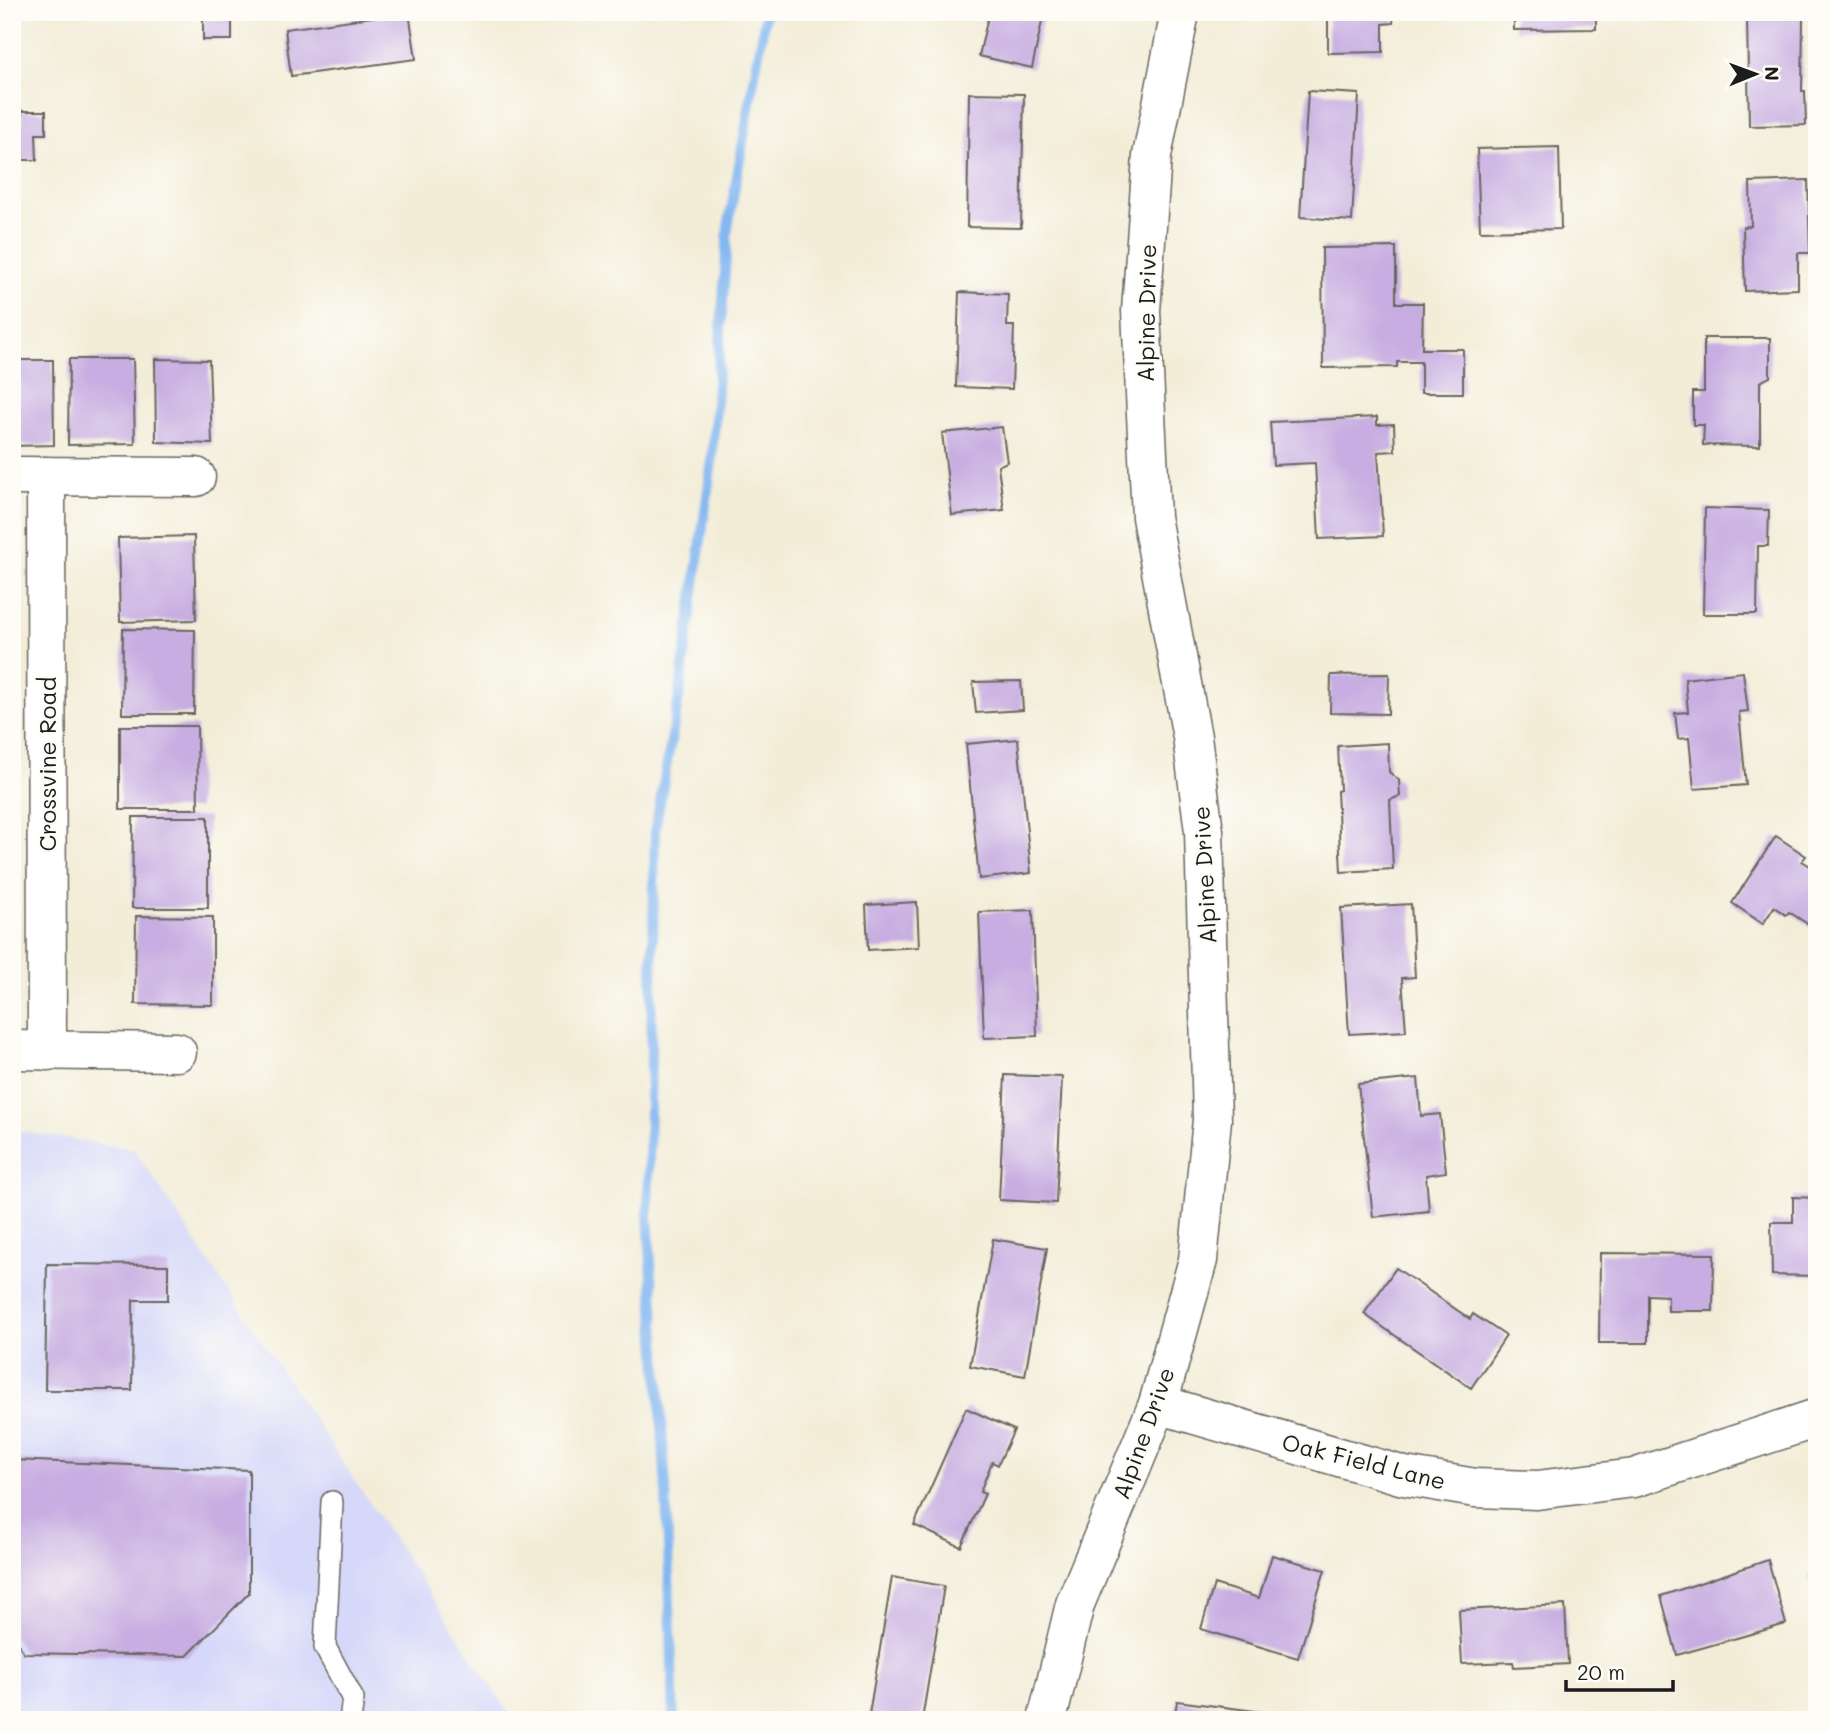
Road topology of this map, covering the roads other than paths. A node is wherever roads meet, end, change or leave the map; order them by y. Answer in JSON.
{"nodes":[{"id":1,"x":1180,"y":12,"type":"edge"},
{"id":2,"x":29,"y":476,"type":"edge"},
{"id":3,"x":196,"y":477,"type":"dead end"},
{"id":4,"x":30,"y":1051,"type":"edge"},
{"id":5,"x":177,"y":1052,"type":"dead end"},
{"id":6,"x":1158,"y":1404,"type":"junction"},
{"id":7,"x":1817,"y":1418,"type":"edge"},
{"id":8,"x":332,"y":1502,"type":"dead end"},
{"id":9,"x":351,"y":1720,"type":"edge"},
{"id":10,"x":1047,"y":1720,"type":"edge"}],
"edges":[{"from":1,"to":6,"type":"street","name":"Alpine Drive"},
{"from":2,"to":3,"type":"street"},
{"from":2,"to":4,"type":"street","name":"Crossvine Road"},
{"from":4,"to":5,"type":"street"},
{"from":6,"to":7,"type":"street","name":"Oak Field Lane"},
{"from":6,"to":10,"type":"street","name":"Alpine Drive"},
{"from":8,"to":9,"type":"lane"}]}
